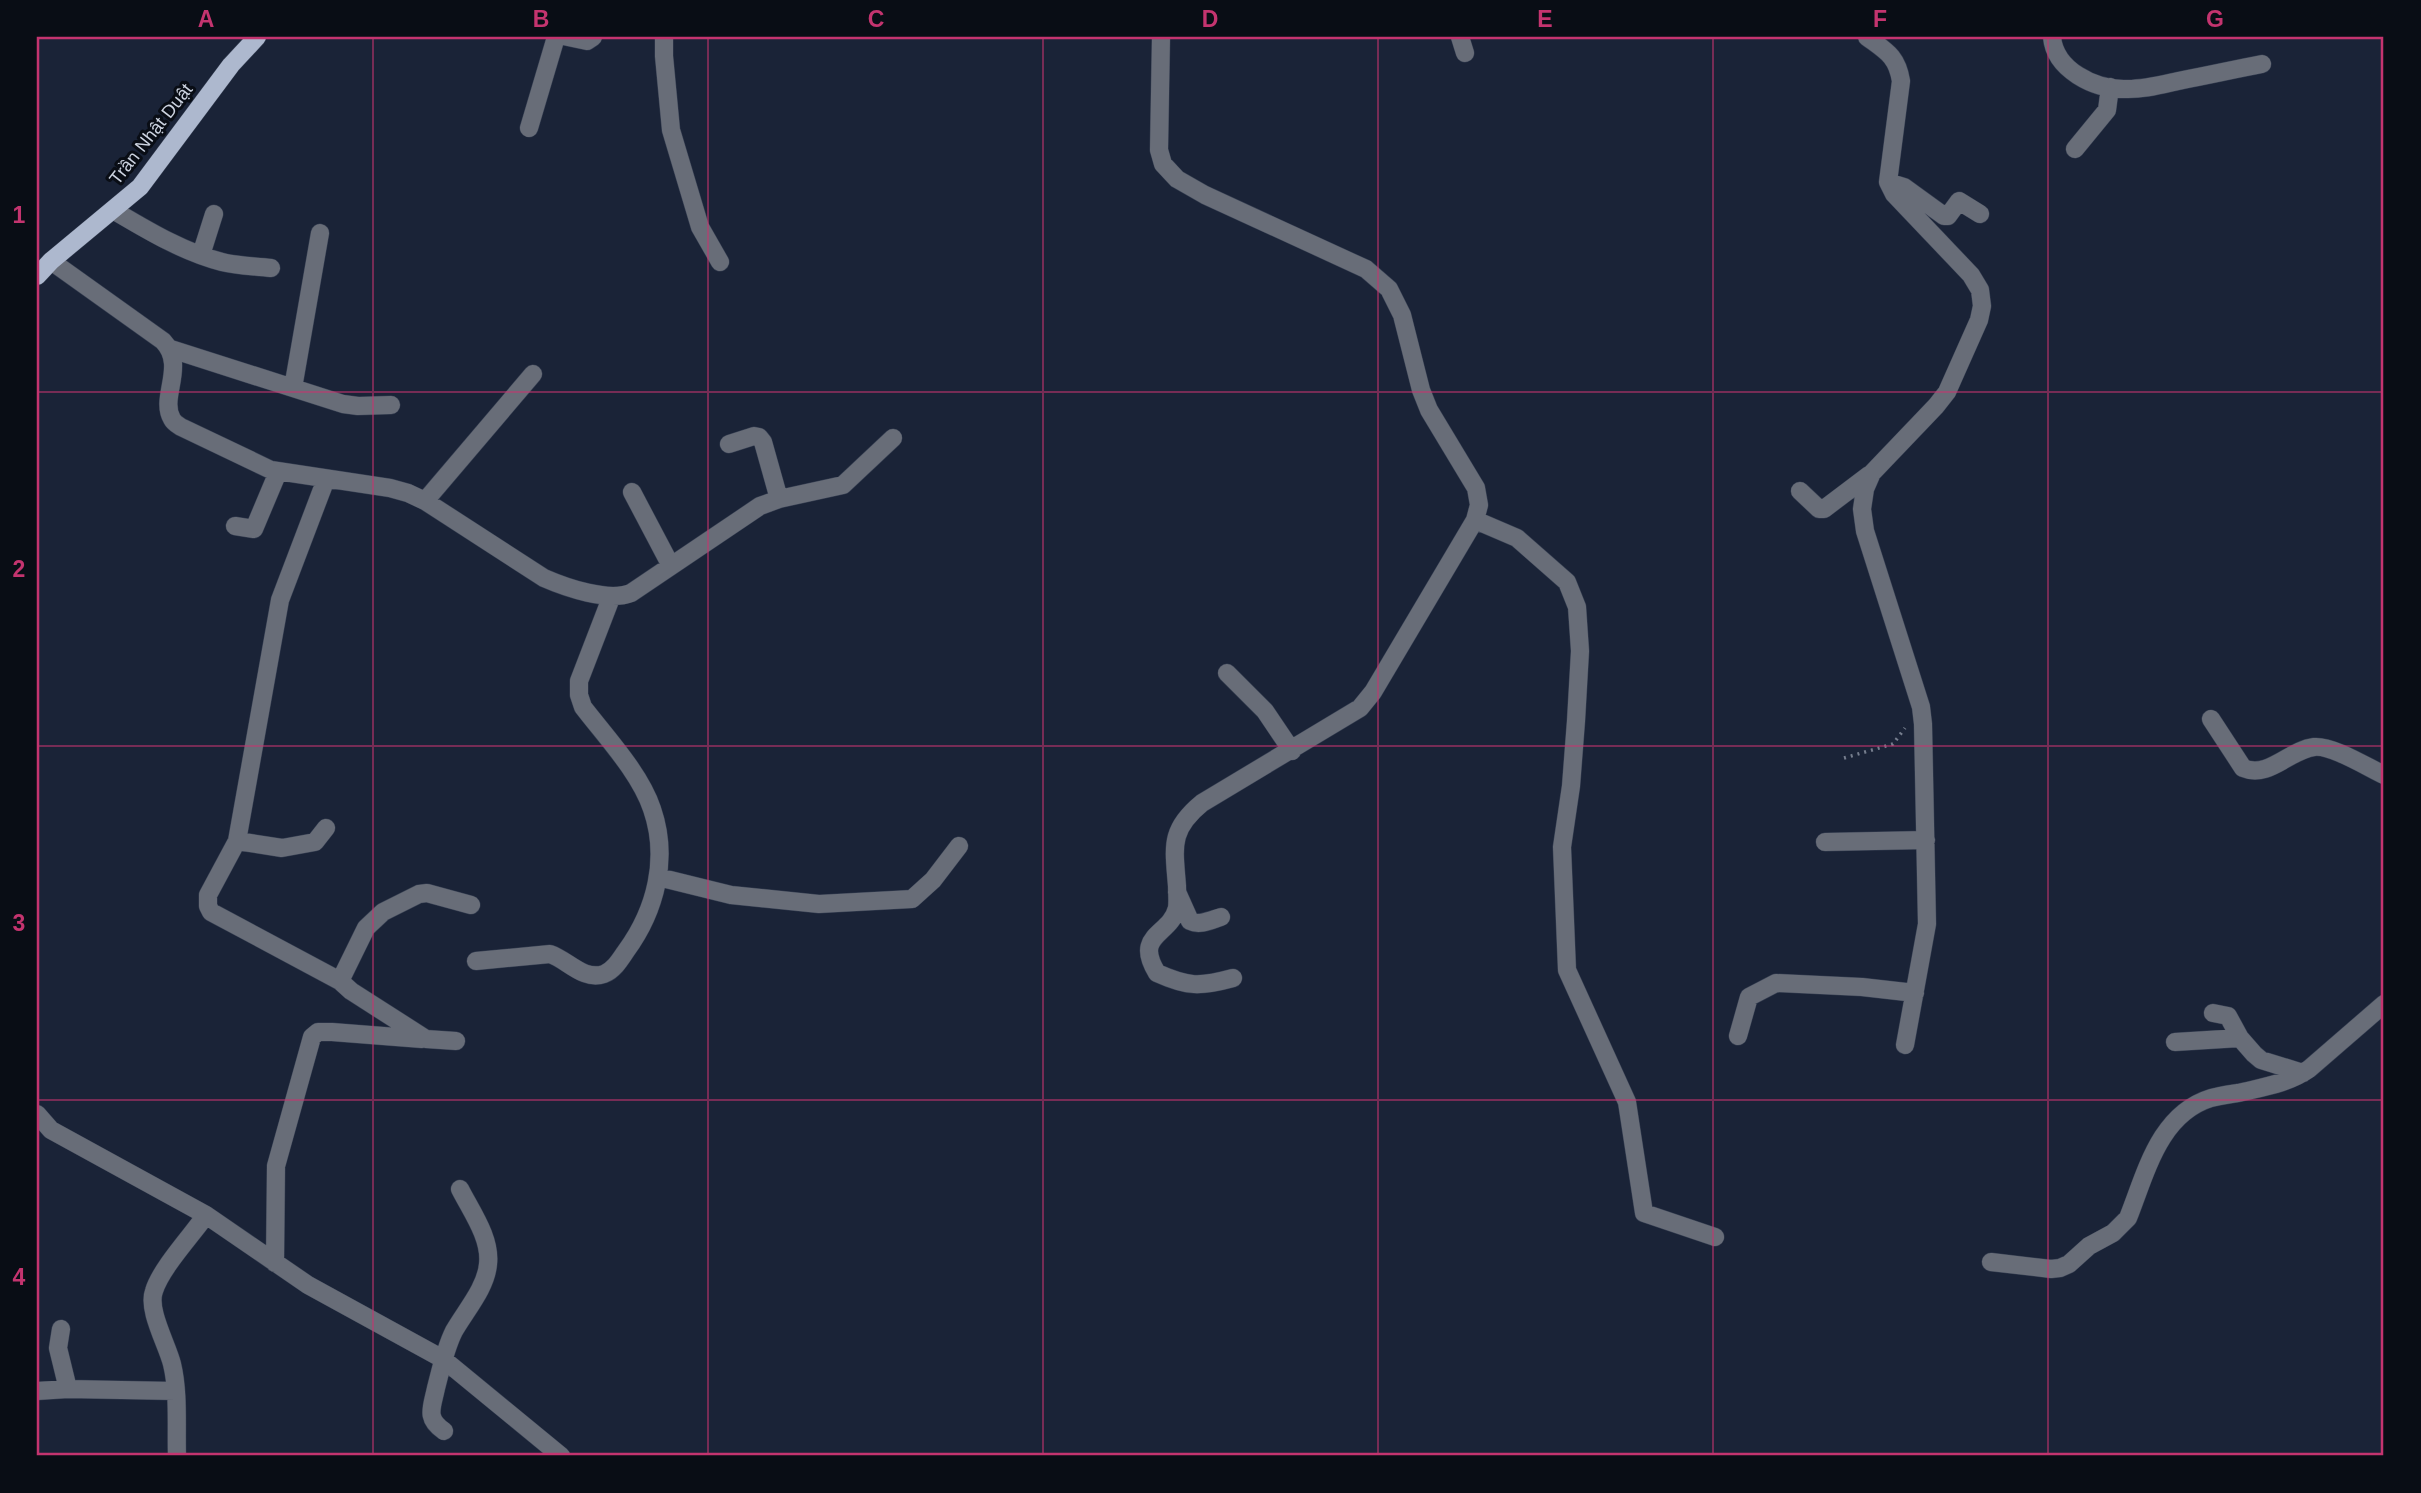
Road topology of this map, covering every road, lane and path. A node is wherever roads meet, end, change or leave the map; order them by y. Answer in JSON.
{"nodes":[{"id":1,"x":257,"y":37,"type":"edge"},
{"id":2,"x":556,"y":37,"type":"edge"},
{"id":3,"x":568,"y":37,"type":"edge"},
{"id":4,"x":593,"y":37,"type":"edge"},
{"id":5,"x":664,"y":37,"type":"edge"},
{"id":6,"x":1161,"y":37,"type":"edge"},
{"id":7,"x":1867,"y":37,"type":"edge"},
{"id":8,"x":2052,"y":37,"type":"edge"},
{"id":9,"x":2262,"y":64,"type":"dead end"},
{"id":10,"x":2110,"y":87,"type":"junction"},
{"id":11,"x":529,"y":128,"type":"dead end"},
{"id":12,"x":2075,"y":149,"type":"dead end"},
{"id":13,"x":1888,"y":182,"type":"junction"},
{"id":14,"x":113,"y":210,"type":"junction"},
{"id":15,"x":214,"y":214,"type":"dead end"},
{"id":16,"x":1980,"y":214,"type":"dead end"},
{"id":17,"x":320,"y":233,"type":"dead end"},
{"id":18,"x":201,"y":255,"type":"junction"},
{"id":19,"x":51,"y":261,"type":"junction"},
{"id":20,"x":720,"y":262,"type":"dead end"},
{"id":21,"x":271,"y":268,"type":"dead end"},
{"id":22,"x":37,"y":275,"type":"edge"},
{"id":23,"x":171,"y":349,"type":"junction"},
{"id":24,"x":533,"y":374,"type":"dead end"},
{"id":25,"x":293,"y":388,"type":"junction"},
{"id":26,"x":391,"y":405,"type":"dead end"},
{"id":27,"x":893,"y":438,"type":"dead end"},
{"id":28,"x":729,"y":444,"type":"dead end"},
{"id":29,"x":278,"y":472,"type":"junction"},
{"id":30,"x":1872,"y":473,"type":"junction"},
{"id":31,"x":326,"y":479,"type":"junction"},
{"id":32,"x":1800,"y":491,"type":"dead end"},
{"id":33,"x":632,"y":492,"type":"dead end"},
{"id":34,"x":779,"y":499,"type":"junction"},
{"id":35,"x":425,"y":501,"type":"junction"},
{"id":36,"x":1475,"y":520,"type":"junction"},
{"id":37,"x":235,"y":526,"type":"dead end"},
{"id":38,"x":670,"y":566,"type":"junction"},
{"id":39,"x":611,"y":598,"type":"junction"},
{"id":40,"x":1227,"y":673,"type":"dead end"},
{"id":41,"x":1921,"y":707,"type":"junction"},
{"id":42,"x":2211,"y":719,"type":"dead end"},
{"id":43,"x":1292,"y":751,"type":"junction"},
{"id":44,"x":1844,"y":758,"type":"dead end"},
{"id":45,"x":2384,"y":775,"type":"edge"},
{"id":46,"x":326,"y":828,"type":"dead end"},
{"id":47,"x":1926,"y":840,"type":"junction"},
{"id":48,"x":237,"y":841,"type":"junction"},
{"id":49,"x":1825,"y":842,"type":"dead end"},
{"id":50,"x":959,"y":846,"type":"dead end"},
{"id":51,"x":659,"y":877,"type":"junction"},
{"id":52,"x":1177,"y":892,"type":"junction"},
{"id":53,"x":471,"y":905,"type":"dead end"},
{"id":54,"x":1221,"y":917,"type":"dead end"},
{"id":55,"x":476,"y":961,"type":"dead end"},
{"id":56,"x":1233,"y":978,"type":"dead end"},
{"id":57,"x":340,"y":981,"type":"junction"},
{"id":58,"x":1915,"y":993,"type":"junction"},
{"id":59,"x":2384,"y":1004,"type":"edge"},
{"id":60,"x":2213,"y":1013,"type":"dead end"},
{"id":61,"x":1738,"y":1036,"type":"dead end"},
{"id":62,"x":2239,"y":1038,"type":"junction"},
{"id":63,"x":426,"y":1039,"type":"junction"},
{"id":64,"x":456,"y":1041,"type":"dead end"},
{"id":65,"x":2175,"y":1042,"type":"dead end"},
{"id":66,"x":1905,"y":1045,"type":"dead end"},
{"id":67,"x":2303,"y":1073,"type":"junction"},
{"id":68,"x":37,"y":1114,"type":"edge"},
{"id":69,"x":460,"y":1189,"type":"dead end"},
{"id":70,"x":206,"y":1215,"type":"junction"},
{"id":71,"x":1715,"y":1237,"type":"dead end"},
{"id":72,"x":1991,"y":1262,"type":"dead end"},
{"id":73,"x":275,"y":1263,"type":"junction"},
{"id":74,"x":61,"y":1329,"type":"dead end"},
{"id":75,"x":443,"y":1359,"type":"junction"},
{"id":76,"x":68,"y":1389,"type":"junction"},
{"id":77,"x":37,"y":1391,"type":"edge"},
{"id":78,"x":175,"y":1391,"type":"junction"},
{"id":79,"x":444,"y":1431,"type":"dead end"},
{"id":80,"x":558,"y":1455,"type":"edge"},
{"id":81,"x":177,"y":1456,"type":"edge"}],
"edges":[{"from":1,"to":14,"type":"main road","name":"Trần Nhật Duật"},
{"from":2,"to":11,"type":"street"},
{"from":3,"to":4,"type":"street"},
{"from":5,"to":20,"type":"street"},
{"from":6,"to":36,"type":"street"},
{"from":7,"to":13,"type":"street"},
{"from":8,"to":10,"type":"street"},
{"from":9,"to":10,"type":"street"},
{"from":10,"to":12,"type":"street"},
{"from":13,"to":16,"type":"street"},
{"from":13,"to":30,"type":"street"},
{"from":14,"to":18,"type":"street"},
{"from":14,"to":19,"type":"main road","name":"Trần Nhật Duật"},
{"from":15,"to":18,"type":"street"},
{"from":17,"to":25,"type":"street"},
{"from":18,"to":21,"type":"street"},
{"from":19,"to":22,"type":"main road","name":"Trần Nhật Duật"},
{"from":19,"to":23,"type":"street"},
{"from":23,"to":25,"type":"street"},
{"from":23,"to":29,"type":"street"},
{"from":24,"to":35,"type":"street"},
{"from":25,"to":26,"type":"street"},
{"from":27,"to":34,"type":"street"},
{"from":28,"to":34,"type":"street"},
{"from":29,"to":31,"type":"street"},
{"from":29,"to":37,"type":"street"},
{"from":30,"to":32,"type":"street"},
{"from":30,"to":41,"type":"street"},
{"from":31,"to":35,"type":"street"},
{"from":31,"to":48,"type":"street"},
{"from":33,"to":38,"type":"street"},
{"from":34,"to":38,"type":"street"},
{"from":35,"to":39,"type":"street"},
{"from":36,"to":43,"type":"street"},
{"from":36,"to":71,"type":"street"},
{"from":38,"to":39,"type":"street"},
{"from":39,"to":51,"type":"street"},
{"from":40,"to":43,"type":"street"},
{"from":41,"to":44,"type":"path"},
{"from":41,"to":47,"type":"street"},
{"from":42,"to":45,"type":"street"},
{"from":43,"to":52,"type":"street"},
{"from":46,"to":48,"type":"street"},
{"from":47,"to":49,"type":"street"},
{"from":47,"to":58,"type":"street"},
{"from":48,"to":57,"type":"street"},
{"from":50,"to":51,"type":"street"},
{"from":51,"to":55,"type":"street"},
{"from":52,"to":54,"type":"street"},
{"from":52,"to":56,"type":"street"},
{"from":53,"to":57,"type":"street"},
{"from":57,"to":63,"type":"street"},
{"from":58,"to":61,"type":"street"},
{"from":58,"to":66,"type":"street"},
{"from":59,"to":67,"type":"street"},
{"from":60,"to":62,"type":"street"},
{"from":62,"to":65,"type":"street"},
{"from":62,"to":67,"type":"street"},
{"from":63,"to":64,"type":"street"},
{"from":63,"to":73,"type":"street"},
{"from":67,"to":72,"type":"street"},
{"from":68,"to":70,"type":"street"},
{"from":69,"to":75,"type":"street"},
{"from":70,"to":73,"type":"street"},
{"from":70,"to":78,"type":"street"},
{"from":73,"to":75,"type":"street"},
{"from":74,"to":76,"type":"street"},
{"from":75,"to":79,"type":"street"},
{"from":75,"to":80,"type":"street"},
{"from":76,"to":77,"type":"street"},
{"from":76,"to":78,"type":"street"},
{"from":78,"to":81,"type":"street"}]}
